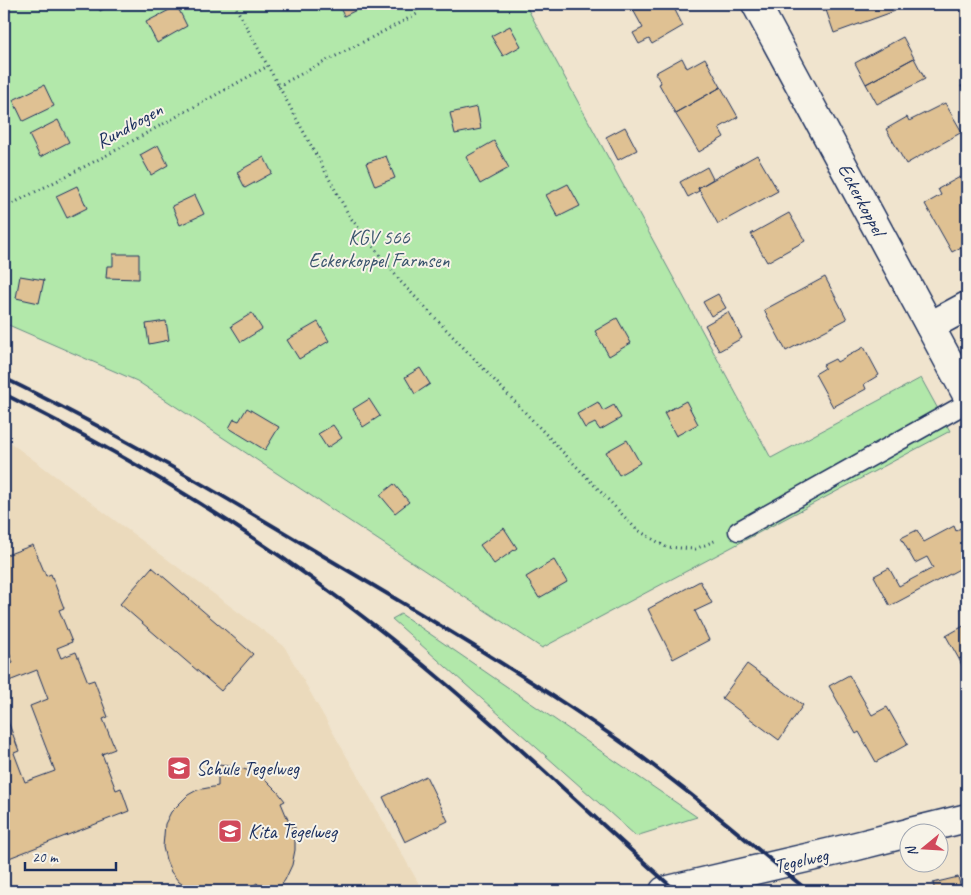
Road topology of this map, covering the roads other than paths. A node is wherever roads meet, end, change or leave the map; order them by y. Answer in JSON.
{"nodes":[{"id":1,"x":756,"y":4,"type":"edge"},
{"id":2,"x":967,"y":306,"type":"edge"},
{"id":3,"x":930,"y":326,"type":"junction"},
{"id":4,"x":967,"y":395,"type":"edge"},
{"id":5,"x":967,"y":403,"type":"edge"},
{"id":6,"x":738,"y":531,"type":"road end"},
{"id":7,"x":967,"y":818,"type":"edge"},
{"id":8,"x":948,"y":823,"type":"edge"},
{"id":9,"x":898,"y":836,"type":"edge"},
{"id":10,"x":664,"y":891,"type":"edge"}],
"edges":[{"from":1,"to":3,"type":"street","name":"Eckerkoppel"},
{"from":2,"to":3,"type":"street"},
{"from":3,"to":4,"type":"street","name":"Eckerkoppel"},
{"from":5,"to":6,"type":"lane"},
{"from":7,"to":8,"type":"street","name":"Tegelweg"},
{"from":9,"to":10,"type":"street","name":"Tegelweg"}]}
